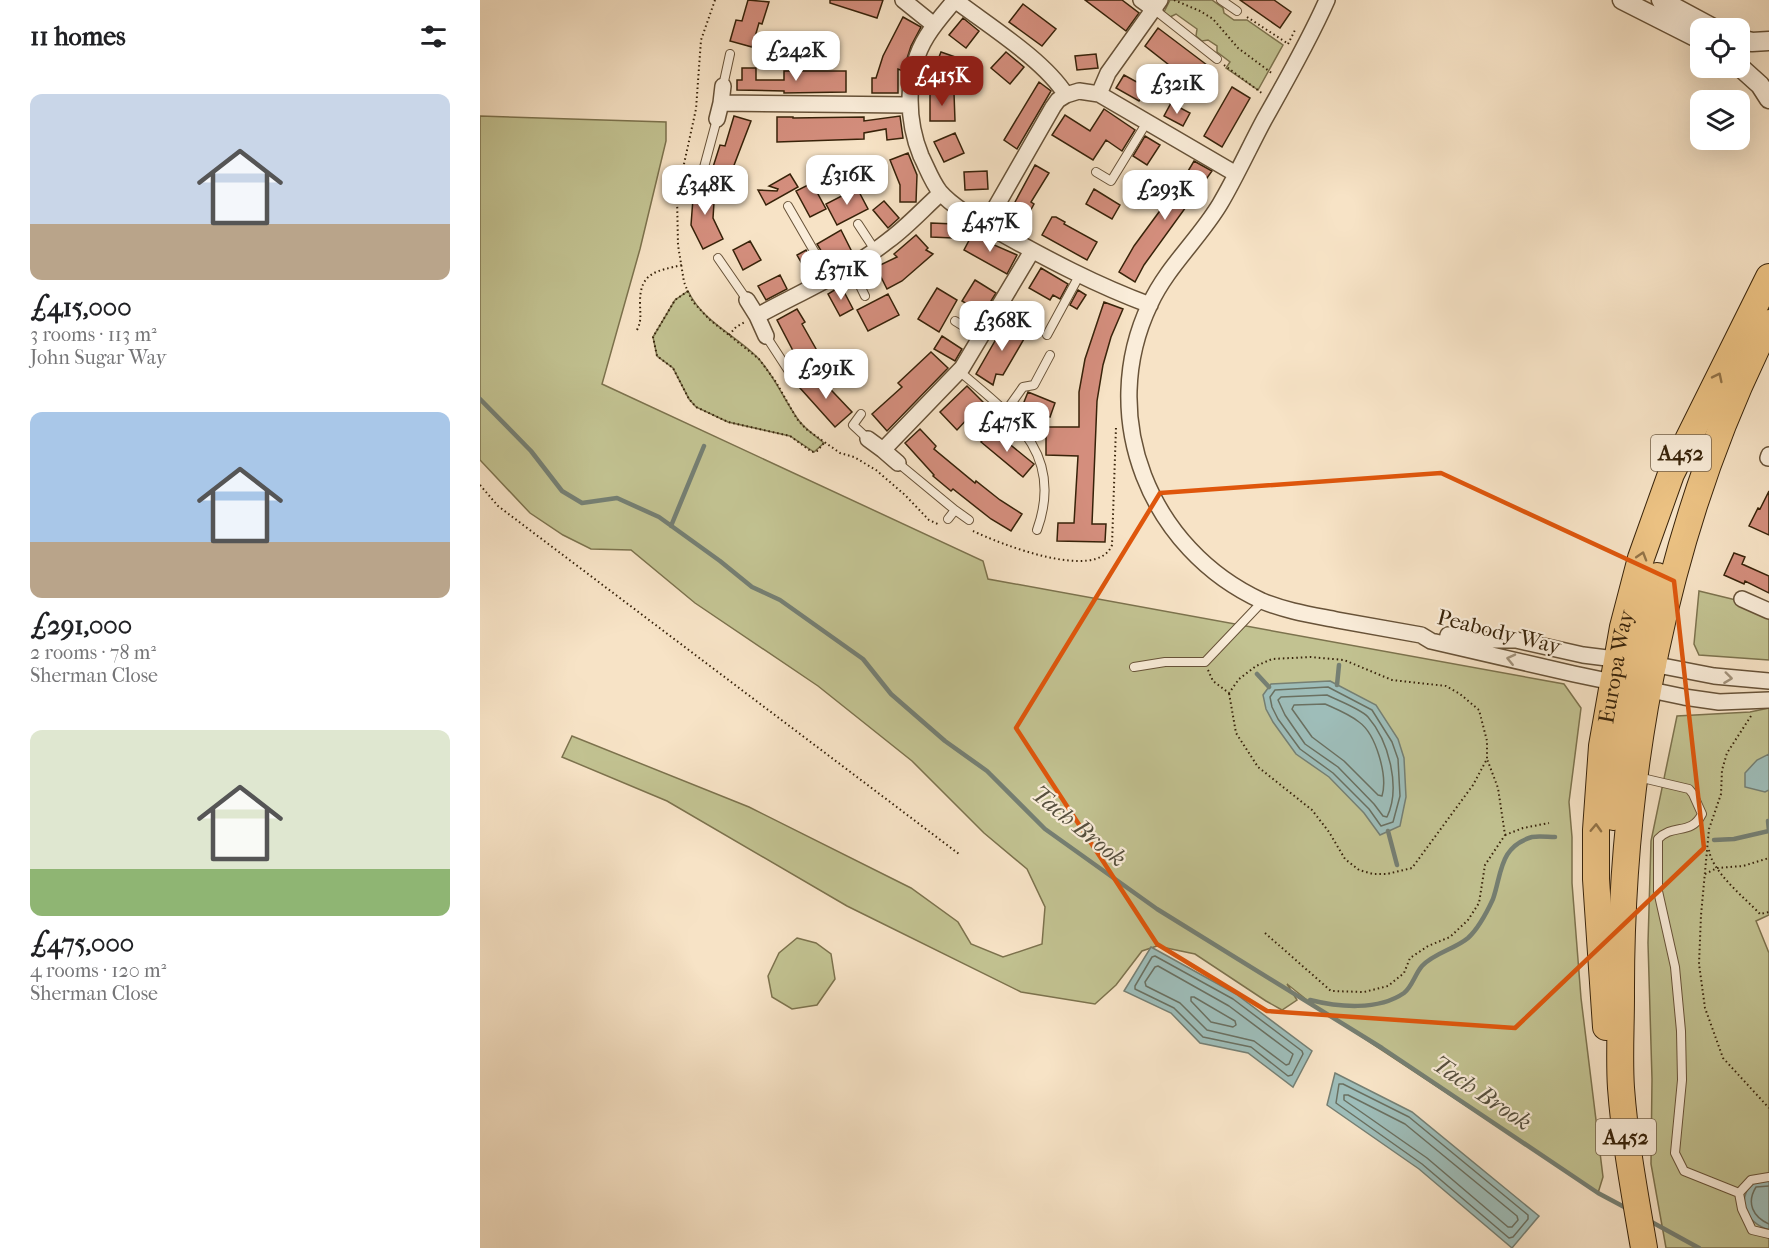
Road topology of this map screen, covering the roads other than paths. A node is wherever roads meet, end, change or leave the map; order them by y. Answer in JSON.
{"nodes":[{"id":1,"x":903,"y":0,"type":"edge"},
{"id":2,"x":955,"y":0,"type":"edge"},
{"id":3,"x":1141,"y":0,"type":"edge"},
{"id":4,"x":1221,"y":0,"type":"edge"},
{"id":5,"x":1327,"y":0,"type":"edge"},
{"id":6,"x":1332,"y":0,"type":"edge"},
{"id":7,"x":1622,"y":0,"type":"edge"},
{"id":8,"x":1661,"y":0,"type":"edge"},
{"id":9,"x":1157,"y":5,"type":"edge"},
{"id":10,"x":1237,"y":10,"type":"road end"},
{"id":11,"x":1319,"y":17,"type":"junction"},
{"id":12,"x":1694,"y":18,"type":"edge"},
{"id":13,"x":934,"y":25,"type":"junction"},
{"id":14,"x":1690,"y":34,"type":"edge"},
{"id":15,"x":1769,"y":41,"type":"edge"},
{"id":16,"x":1750,"y":42,"type":"edge"},
{"id":17,"x":730,"y":54,"type":"dead end"},
{"id":18,"x":1217,"y":59,"type":"road end"},
{"id":19,"x":1750,"y":76,"type":"edge"},
{"id":20,"x":723,"y":86,"type":"joint"},
{"id":21,"x":1099,"y":94,"type":"junction"},
{"id":22,"x":1066,"y":95,"type":"junction"},
{"id":23,"x":1769,"y":99,"type":"edge"},
{"id":24,"x":721,"y":104,"type":"junction"},
{"id":25,"x":909,"y":105,"type":"junction"},
{"id":26,"x":717,"y":119,"type":"joint"},
{"id":27,"x":1147,"y":122,"type":"junction"},
{"id":28,"x":703,"y":171,"type":"dead end"},
{"id":29,"x":1096,"y":172,"type":"dead end"},
{"id":30,"x":1236,"y":174,"type":"junction"},
{"id":31,"x":941,"y":193,"type":"junction"},
{"id":32,"x":788,"y":206,"type":"dead end"},
{"id":33,"x":858,"y":224,"type":"dead end"},
{"id":34,"x":986,"y":224,"type":"junction"},
{"id":35,"x":875,"y":250,"type":"junction"},
{"id":36,"x":1032,"y":251,"type":"junction"},
{"id":37,"x":718,"y":258,"type":"dead end"},
{"id":38,"x":850,"y":265,"type":"junction"},
{"id":39,"x":1080,"y":276,"type":"junction"},
{"id":40,"x":829,"y":277,"type":"junction"},
{"id":41,"x":1769,"y":277,"type":"edge"},
{"id":42,"x":865,"y":296,"type":"dead end"},
{"id":43,"x":747,"y":300,"type":"joint"},
{"id":44,"x":1150,"y":305,"type":"junction"},
{"id":45,"x":757,"y":316,"type":"junction"},
{"id":46,"x":955,"y":321,"type":"dead end"},
{"id":47,"x":1769,"y":323,"type":"edge"},
{"id":48,"x":1047,"y":335,"type":"dead end"},
{"id":49,"x":766,"y":336,"type":"joint"},
{"id":50,"x":981,"y":337,"type":"junction"},
{"id":51,"x":1050,"y":356,"type":"dead end"},
{"id":52,"x":959,"y":371,"type":"junction"},
{"id":53,"x":792,"y":376,"type":"dead end"},
{"id":54,"x":1006,"y":411,"type":"junction"},
{"id":55,"x":861,"y":414,"type":"dead end"},
{"id":56,"x":868,"y":439,"type":"joint"},
{"id":57,"x":883,"y":450,"type":"junction"},
{"id":58,"x":898,"y":463,"type":"joint"},
{"id":59,"x":955,"y":510,"type":"junction"},
{"id":60,"x":948,"y":519,"type":"dead end"},
{"id":61,"x":969,"y":520,"type":"dead end"},
{"id":62,"x":1037,"y":530,"type":"dead end"},
{"id":63,"x":1742,"y":599,"type":"dead end"},
{"id":64,"x":1263,"y":601,"type":"junction"},
{"id":65,"x":1769,"y":611,"type":"edge"},
{"id":66,"x":1421,"y":636,"type":"junction"},
{"id":67,"x":1134,"y":667,"type":"dead end"},
{"id":68,"x":1632,"y":673,"type":"junction"},
{"id":69,"x":1769,"y":681,"type":"edge"},
{"id":70,"x":1765,"y":700,"type":"edge"},
{"id":71,"x":1636,"y":777,"type":"junction"},
{"id":72,"x":1621,"y":1085,"type":"junction"},
{"id":73,"x":1769,"y":1177,"type":"edge"},
{"id":74,"x":1739,"y":1193,"type":"junction"},
{"id":75,"x":1769,"y":1234,"type":"edge"},
{"id":76,"x":1643,"y":1247,"type":"edge"}],
"edges":[{"from":1,"to":13,"type":"street"},
{"from":2,"to":13,"type":"street"},
{"from":2,"to":22,"type":"street"},
{"from":3,"to":9,"type":"street"},
{"from":4,"to":10,"type":"lane"},
{"from":5,"to":11,"type":"street"},
{"from":6,"to":11,"type":"street"},
{"from":7,"to":14,"type":"street"},
{"from":8,"to":12,"type":"street"},
{"from":9,"to":18,"type":"lane"},
{"from":9,"to":21,"type":"street"},
{"from":11,"to":30,"type":"street"},
{"from":13,"to":25,"type":"street"},
{"from":15,"to":16,"type":"street"},
{"from":17,"to":20,"type":"lane"},
{"from":19,"to":23,"type":"street"},
{"from":20,"to":24,"type":"street"},
{"from":21,"to":22,"type":"street"},
{"from":21,"to":27,"type":"street"},
{"from":22,"to":34,"type":"street"},
{"from":24,"to":25,"type":"street"},
{"from":24,"to":26,"type":"street"},
{"from":25,"to":31,"type":"street"},
{"from":26,"to":28,"type":"lane"},
{"from":27,"to":29,"type":"lane"},
{"from":27,"to":30,"type":"street"},
{"from":30,"to":44,"type":"street"},
{"from":31,"to":34,"type":"street"},
{"from":31,"to":35,"type":"street"},
{"from":32,"to":40,"type":"lane"},
{"from":33,"to":35,"type":"lane"},
{"from":34,"to":36,"type":"street"},
{"from":35,"to":38,"type":"street"},
{"from":36,"to":39,"type":"street"},
{"from":36,"to":50,"type":"street"},
{"from":37,"to":43,"type":"lane"},
{"from":38,"to":40,"type":"street"},
{"from":38,"to":42,"type":"lane"},
{"from":39,"to":44,"type":"street"},
{"from":39,"to":48,"type":"lane"},
{"from":40,"to":45,"type":"street"},
{"from":68,"to":41,"type":"highway","name":"Europa Way","number":"A452","one_way":true},
{"from":43,"to":45,"type":"street"},
{"from":44,"to":64,"type":"street"},
{"from":45,"to":49,"type":"street"},
{"from":46,"to":50,"type":"lane"},
{"from":47,"to":68,"type":"highway","name":"Europa Way","number":"A452"},
{"from":49,"to":53,"type":"lane"},
{"from":50,"to":52,"type":"street"},
{"from":51,"to":54,"type":"lane"},
{"from":52,"to":54,"type":"lane"},
{"from":52,"to":57,"type":"street"},
{"from":54,"to":62,"type":"lane"},
{"from":55,"to":56,"type":"lane"},
{"from":56,"to":57,"type":"street"},
{"from":57,"to":58,"type":"street"},
{"from":58,"to":59,"type":"lane"},
{"from":59,"to":60,"type":"lane"},
{"from":59,"to":61,"type":"lane"},
{"from":63,"to":65,"type":"street"},
{"from":64,"to":66,"type":"street"},
{"from":64,"to":67,"type":"lane"},
{"from":68,"to":66,"type":"street","name":"Peabody Way","one_way":true},
{"from":66,"to":68,"type":"street","name":"Peabody Way"},
{"from":68,"to":69,"type":"street","name":"Peabody Way","one_way":true},
{"from":68,"to":70,"type":"street","name":"Peabody Way"},
{"from":68,"to":71,"type":"highway","name":"Europa Way","number":"A452"},
{"from":72,"to":68,"type":"highway","name":"Europa Way","number":"A452","one_way":true},
{"from":71,"to":72,"type":"highway","name":"Europa Way","number":"A452"},
{"from":71,"to":74,"type":"lane"},
{"from":72,"to":76,"type":"highway","name":"Europa Way","number":"A452"},
{"from":73,"to":74,"type":"lane"},
{"from":74,"to":75,"type":"lane"}]}
